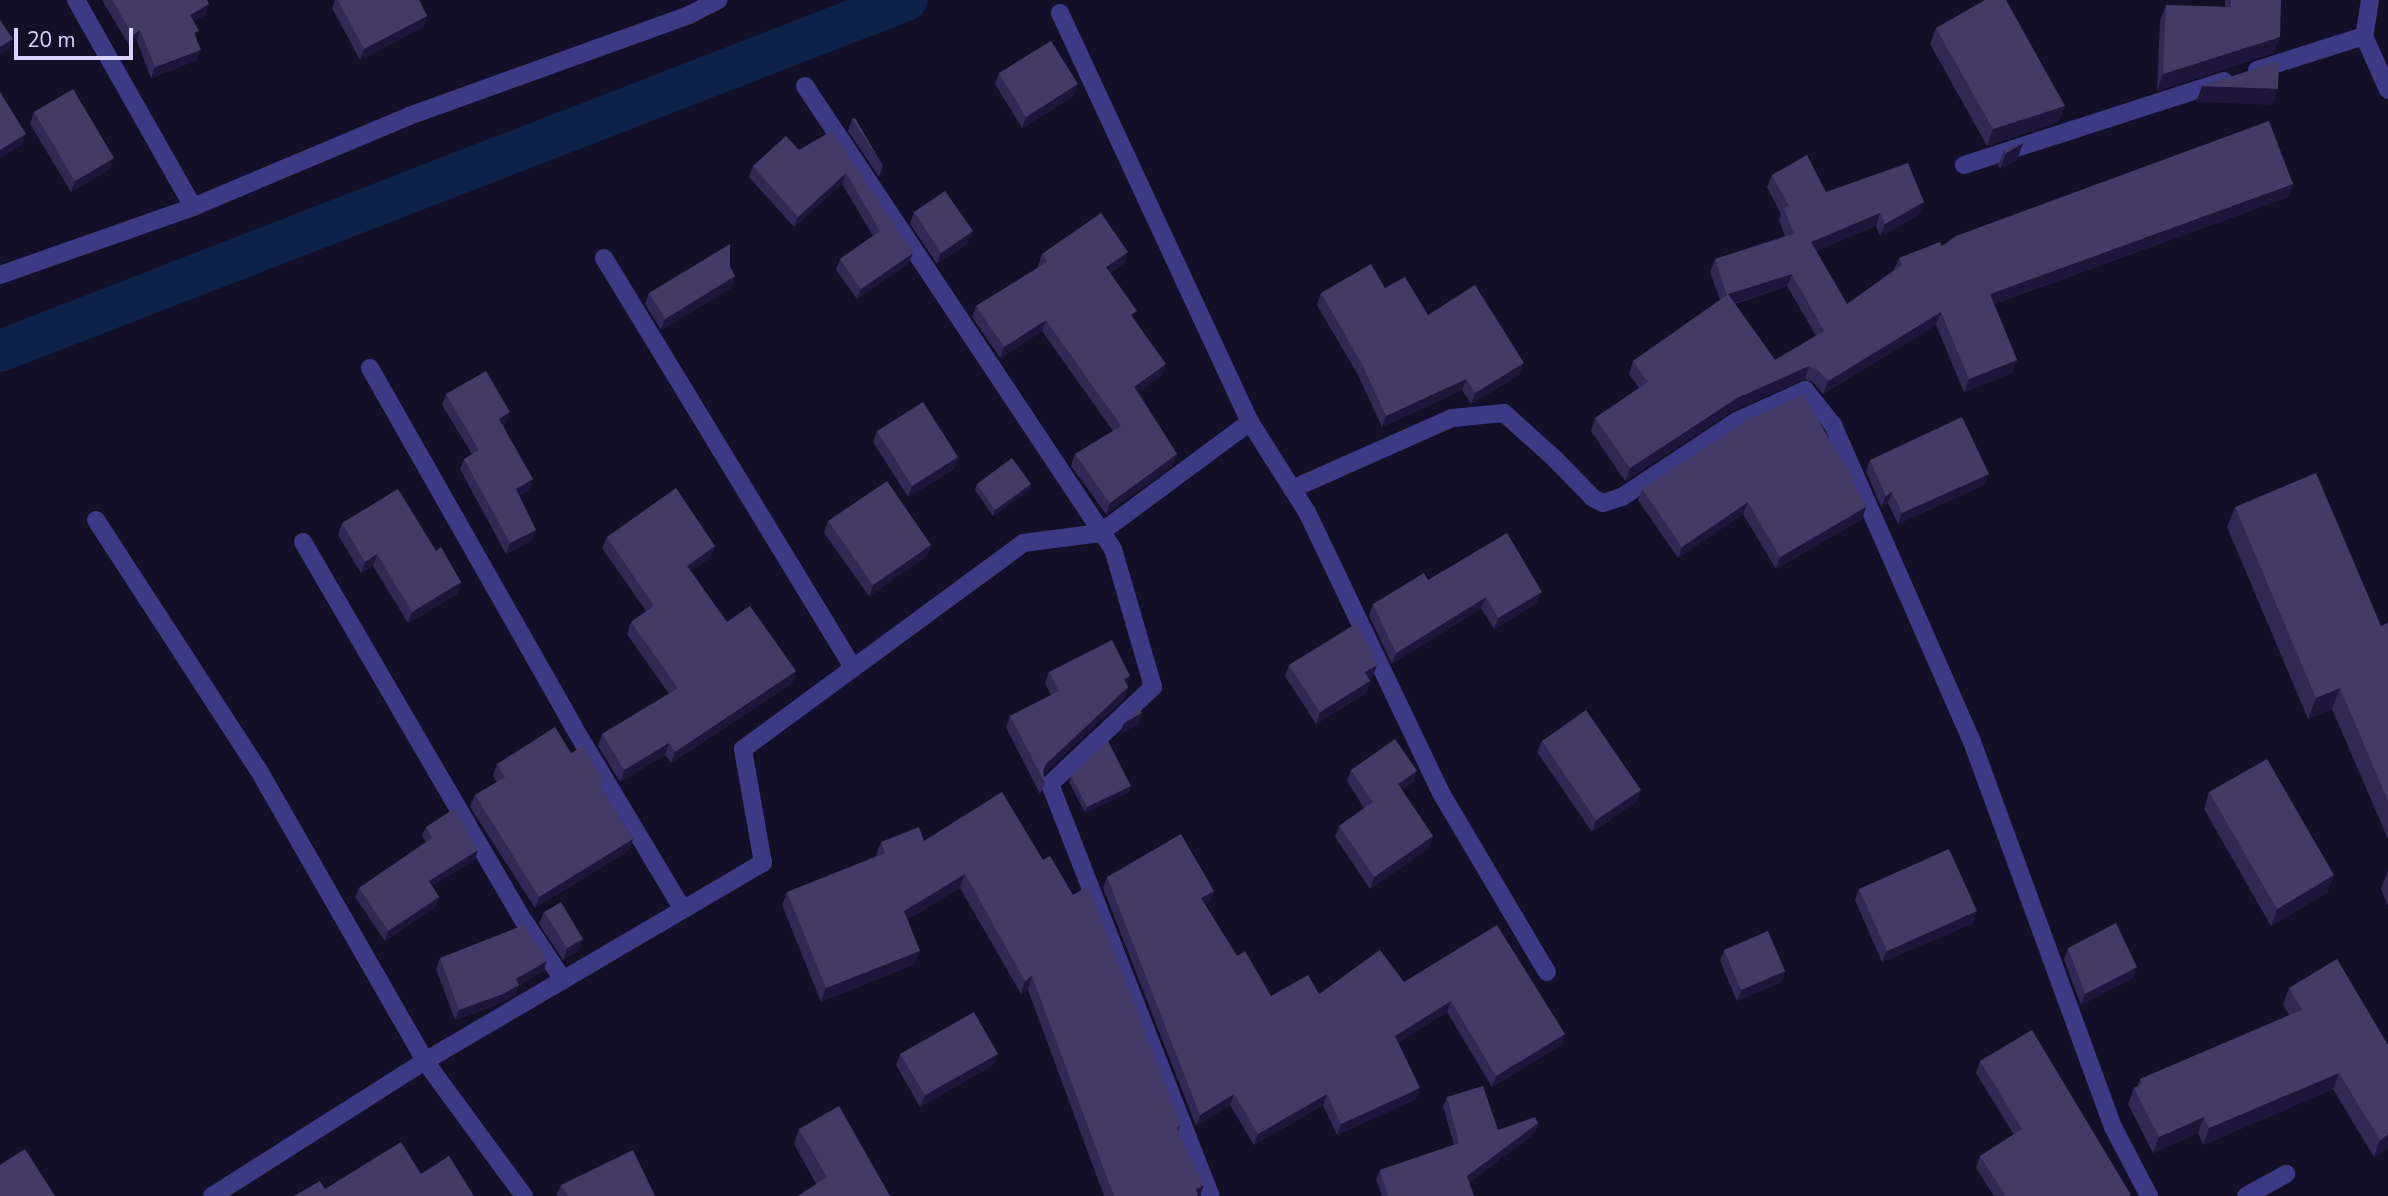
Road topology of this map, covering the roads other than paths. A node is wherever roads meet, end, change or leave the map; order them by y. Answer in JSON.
{"nodes":[{"id":1,"x":76,"y":0,"type":"edge"},
{"id":2,"x":718,"y":0,"type":"edge"},
{"id":3,"x":2370,"y":0,"type":"edge"},
{"id":4,"x":685,"y":7,"type":"edge"},
{"id":5,"x":1060,"y":13,"type":"dead end"},
{"id":6,"x":2364,"y":36,"type":"junction"},
{"id":7,"x":804,"y":86,"type":"dead end"},
{"id":8,"x":2388,"y":90,"type":"edge"},
{"id":9,"x":1964,"y":165,"type":"dead end"},
{"id":10,"x":192,"y":207,"type":"junction"},
{"id":11,"x":604,"y":258,"type":"dead end"},
{"id":12,"x":0,"y":275,"type":"edge"},
{"id":13,"x":370,"y":368,"type":"dead end"},
{"id":14,"x":1250,"y":422,"type":"junction"},
{"id":15,"x":1292,"y":489,"type":"junction"},
{"id":16,"x":96,"y":520,"type":"dead end"},
{"id":17,"x":1100,"y":533,"type":"junction"},
{"id":18,"x":303,"y":542,"type":"dead end"},
{"id":19,"x":853,"y":668,"type":"junction"},
{"id":20,"x":683,"y":910,"type":"junction"},
{"id":21,"x":1547,"y":972,"type":"dead end"},
{"id":22,"x":563,"y":980,"type":"junction"},
{"id":23,"x":425,"y":1061,"type":"junction"},
{"id":24,"x":2286,"y":1174,"type":"dead end"},
{"id":25,"x":212,"y":1196,"type":"edge"},
{"id":26,"x":524,"y":1196,"type":"edge"},
{"id":27,"x":1211,"y":1196,"type":"edge"},
{"id":28,"x":2149,"y":1196,"type":"edge"},
{"id":29,"x":2246,"y":1196,"type":"edge"}],
"edges":[{"from":1,"to":10,"type":"street"},
{"from":2,"to":4,"type":"street"},
{"from":3,"to":6,"type":"street"},
{"from":4,"to":10,"type":"street"},
{"from":5,"to":14,"type":"street"},
{"from":6,"to":8,"type":"street"},
{"from":6,"to":9,"type":"street"},
{"from":7,"to":17,"type":"street"},
{"from":10,"to":12,"type":"street"},
{"from":11,"to":19,"type":"street"},
{"from":13,"to":20,"type":"street"},
{"from":14,"to":15,"type":"street"},
{"from":14,"to":17,"type":"street"},
{"from":15,"to":21,"type":"street"},
{"from":15,"to":28,"type":"street"},
{"from":16,"to":23,"type":"street"},
{"from":17,"to":19,"type":"street"},
{"from":17,"to":27,"type":"street"},
{"from":18,"to":22,"type":"street"},
{"from":19,"to":20,"type":"street"},
{"from":20,"to":22,"type":"street"},
{"from":22,"to":23,"type":"street"},
{"from":23,"to":25,"type":"street"},
{"from":23,"to":26,"type":"street"},
{"from":24,"to":29,"type":"street"}]}
